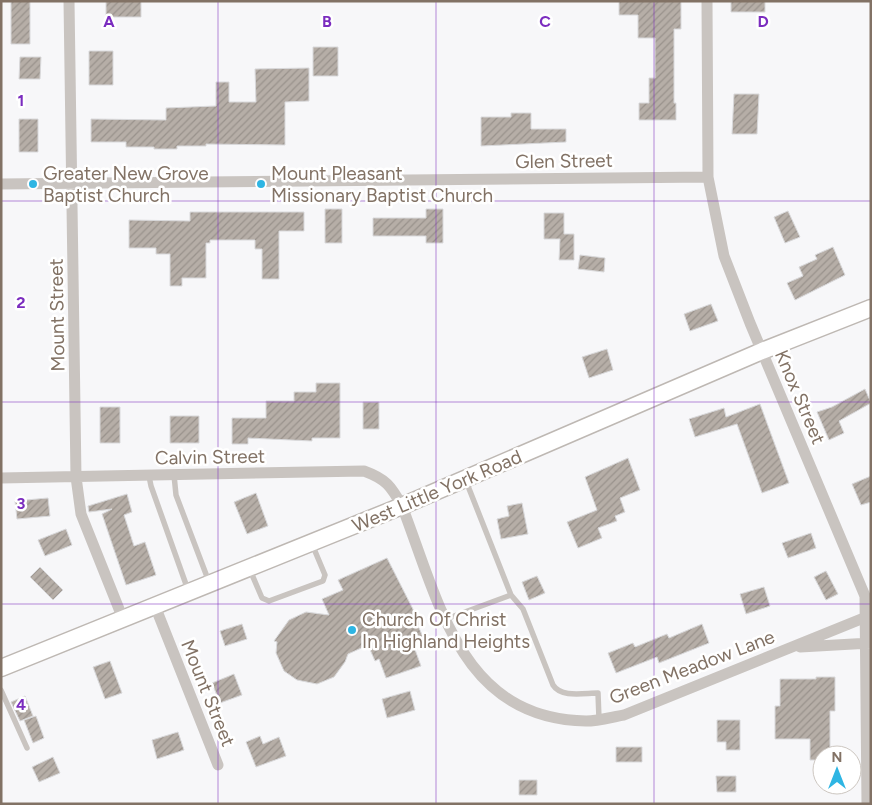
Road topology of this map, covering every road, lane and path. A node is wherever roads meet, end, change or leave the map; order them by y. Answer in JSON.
{"nodes":[{"id":1,"x":68,"y":1,"type":"edge"},
{"id":2,"x":706,"y":1,"type":"edge"},
{"id":3,"x":708,"y":177,"type":"junction"},
{"id":4,"x":1,"y":184,"type":"edge"},
{"id":5,"x":72,"y":184,"type":"junction"},
{"id":6,"x":871,"y":308,"type":"edge"},
{"id":7,"x":762,"y":351,"type":"junction"},
{"id":8,"x":174,"y":475,"type":"junction"},
{"id":9,"x":149,"y":476,"type":"junction"},
{"id":10,"x":76,"y":477,"type":"junction"},
{"id":11,"x":1,"y":478,"type":"edge"},
{"id":12,"x":465,"y":479,"type":"junction"},
{"id":13,"x":402,"y":506,"type":"junction"},
{"id":14,"x":311,"y":543,"type":"junction"},
{"id":15,"x":249,"y":568,"type":"junction"},
{"id":16,"x":210,"y":584,"type":"junction"},
{"id":17,"x":189,"y":592,"type":"junction"},
{"id":18,"x":511,"y":595,"type":"junction"},
{"id":19,"x":155,"y":606,"type":"junction"},
{"id":20,"x":868,"y":616,"type":"edge"},
{"id":21,"x":446,"y":619,"type":"junction"},
{"id":22,"x":123,"y":620,"type":"junction"},
{"id":23,"x":868,"y":643,"type":"edge"},
{"id":24,"x":791,"y":648,"type":"junction"},
{"id":25,"x":1,"y":668,"type":"edge"},
{"id":26,"x":1,"y":690,"type":"edge"},
{"id":27,"x":599,"y":719,"type":"junction"},
{"id":28,"x":27,"y":748,"type":"dead end"},
{"id":29,"x":218,"y":765,"type":"dead end"},
{"id":30,"x":867,"y":804,"type":"edge"}],
"edges":[{"from":1,"to":5,"type":"street","name":"Mount Street"},
{"from":2,"to":3,"type":"street","name":"Knox Street"},
{"from":3,"to":5,"type":"street","name":"Glen Street"},
{"from":3,"to":7,"type":"street","name":"Knox Street"},
{"from":4,"to":5,"type":"street","name":"Glen Street"},
{"from":5,"to":10,"type":"street","name":"Mount Street"},
{"from":6,"to":7,"type":"street","name":"West Little York Road"},
{"from":7,"to":12,"type":"street","name":"West Little York Road"},
{"from":7,"to":20,"type":"street","name":"Knox Street"},
{"from":8,"to":9,"type":"street","name":"Calvin Street"},
{"from":8,"to":13,"type":"street","name":"Calvin Street"},
{"from":8,"to":16,"type":"lane"},
{"from":9,"to":10,"type":"street","name":"Calvin Street"},
{"from":9,"to":17,"type":"lane"},
{"from":10,"to":11,"type":"street","name":"Calvin Street"},
{"from":10,"to":22,"type":"street","name":"Mount Street"},
{"from":12,"to":13,"type":"street","name":"West Little York Road"},
{"from":12,"to":18,"type":"lane"},
{"from":13,"to":14,"type":"street","name":"West Little York Road"},
{"from":13,"to":21,"type":"street","name":"Green Meadow Lane"},
{"from":14,"to":15,"type":"street","name":"West Little York Road"},
{"from":14,"to":15,"type":"lane"},
{"from":15,"to":16,"type":"street","name":"West Little York Road"},
{"from":16,"to":17,"type":"street","name":"West Little York Road"},
{"from":17,"to":19,"type":"street","name":"West Little York Road"},
{"from":18,"to":21,"type":"lane"},
{"from":18,"to":27,"type":"lane"},
{"from":19,"to":22,"type":"street","name":"West Little York Road"},
{"from":19,"to":29,"type":"street","name":"Mount Street"},
{"from":20,"to":23,"type":"street","name":"Knox Street"},
{"from":20,"to":24,"type":"street","name":"Green Meadow Lane"},
{"from":21,"to":27,"type":"street","name":"Green Meadow Lane"},
{"from":22,"to":25,"type":"street","name":"West Little York Road"},
{"from":23,"to":24,"type":"street"},
{"from":23,"to":30,"type":"street","name":"Knox Street"},
{"from":24,"to":27,"type":"street","name":"Green Meadow Lane"},
{"from":26,"to":28,"type":"lane"}]}
